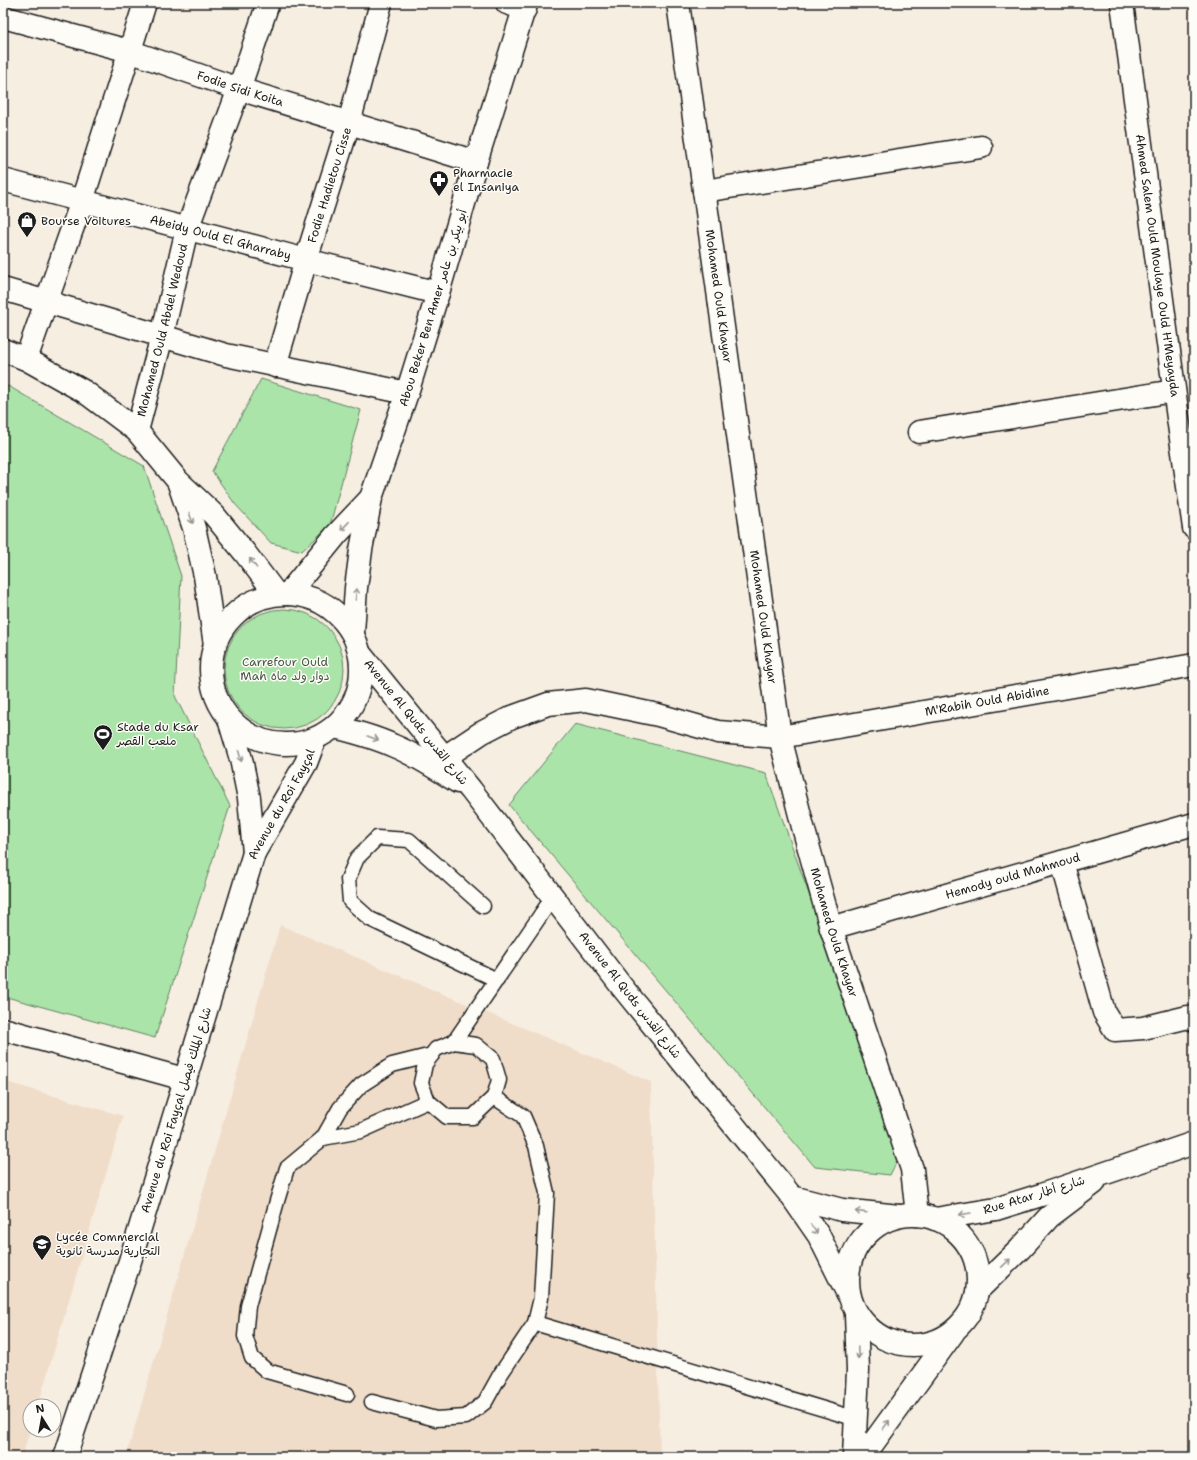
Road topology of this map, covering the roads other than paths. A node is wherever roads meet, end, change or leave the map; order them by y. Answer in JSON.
{"nodes":[{"id":1,"x":145,"y":3,"type":"edge"},
{"id":2,"x":268,"y":3,"type":"edge"},
{"id":3,"x":382,"y":3,"type":"edge"},
{"id":4,"x":678,"y":3,"type":"edge"},
{"id":5,"x":1122,"y":3,"type":"edge"},
{"id":6,"x":519,"y":5,"type":"edge"},
{"id":7,"x":3,"y":17,"type":"edge"},
{"id":8,"x":129,"y":51,"type":"junction"},
{"id":9,"x":239,"y":89,"type":"junction"},
{"id":10,"x":349,"y":122,"type":"junction"},
{"id":11,"x":982,"y":147,"type":"dead end"},
{"id":12,"x":476,"y":162,"type":"junction"},
{"id":13,"x":3,"y":180,"type":"edge"},
{"id":14,"x":704,"y":191,"type":"junction"},
{"id":15,"x":82,"y":201,"type":"junction"},
{"id":16,"x":188,"y":229,"type":"junction"},
{"id":17,"x":306,"y":260,"type":"junction"},
{"id":18,"x":3,"y":289,"type":"edge"},
{"id":19,"x":438,"y":293,"type":"junction"},
{"id":20,"x":46,"y":301,"type":"junction"},
{"id":21,"x":162,"y":336,"type":"junction"},
{"id":22,"x":3,"y":350,"type":"edge"},
{"id":23,"x":26,"y":359,"type":"junction"},
{"id":24,"x":275,"y":366,"type":"junction"},
{"id":25,"x":1174,"y":391,"type":"junction"},
{"id":26,"x":408,"y":393,"type":"junction"},
{"id":27,"x":1186,"y":417,"type":"edge"},
{"id":28,"x":137,"y":431,"type":"junction"},
{"id":29,"x":919,"y":432,"type":"dead end"},
{"id":30,"x":178,"y":481,"type":"junction"},
{"id":31,"x":371,"y":498,"type":"junction"},
{"id":32,"x":1194,"y":528,"type":"edge"},
{"id":33,"x":282,"y":594,"type":"junction"},
{"id":34,"x":353,"y":633,"type":"junction"},
{"id":35,"x":215,"y":645,"type":"junction"},
{"id":36,"x":361,"y":655,"type":"junction"},
{"id":37,"x":1194,"y":665,"type":"edge"},
{"id":38,"x":229,"y":719,"type":"junction"},
{"id":39,"x":335,"y":727,"type":"junction"},
{"id":40,"x":780,"y":737,"type":"junction"},
{"id":41,"x":315,"y":739,"type":"junction"},
{"id":42,"x":445,"y":757,"type":"junction"},
{"id":43,"x":471,"y":790,"type":"junction"},
{"id":44,"x":1194,"y":824,"type":"edge"},
{"id":45,"x":254,"y":853,"type":"junction"},
{"id":46,"x":1062,"y":862,"type":"junction"},
{"id":47,"x":553,"y":897,"type":"junction"},
{"id":48,"x":483,"y":906,"type":"dead end"},
{"id":49,"x":831,"y":928,"type":"junction"},
{"id":50,"x":497,"y":980,"type":"junction"},
{"id":51,"x":1194,"y":1020,"type":"edge"},
{"id":52,"x":3,"y":1029,"type":"edge"},
{"id":53,"x":454,"y":1042,"type":"junction"},
{"id":54,"x":432,"y":1055,"type":"junction"},
{"id":55,"x":184,"y":1079,"type":"junction"},
{"id":56,"x":494,"y":1097,"type":"junction"},
{"id":57,"x":428,"y":1101,"type":"junction"},
{"id":58,"x":323,"y":1138,"type":"junction"},
{"id":59,"x":1194,"y":1142,"type":"edge"},
{"id":60,"x":1110,"y":1171,"type":"junction"},
{"id":61,"x":792,"y":1197,"type":"junction"},
{"id":62,"x":917,"y":1217,"type":"junction"},
{"id":63,"x":978,"y":1290,"type":"junction"},
{"id":64,"x":848,"y":1294,"type":"junction"},
{"id":65,"x":856,"y":1314,"type":"junction"},
{"id":66,"x":535,"y":1323,"type":"junction"},
{"id":67,"x":955,"y":1330,"type":"junction"},
{"id":68,"x":347,"y":1394,"type":"dead end"},
{"id":69,"x":372,"y":1402,"type":"dead end"},
{"id":70,"x":857,"y":1419,"type":"junction"},
{"id":71,"x":65,"y":1457,"type":"edge"},
{"id":72,"x":854,"y":1457,"type":"edge"},
{"id":73,"x":863,"y":1457,"type":"edge"}],
"edges":[{"from":1,"to":8,"type":"street"},
{"from":2,"to":9,"type":"street","name":"Mohamed Ould Abdel Wedoud"},
{"from":3,"to":10,"type":"street","name":"Fodie Hadietou Cisse"},
{"from":4,"to":14,"type":"street","name":"Mohamed Ould Khayar"},
{"from":5,"to":25,"type":"street","name":"Ahmed Salem Ould Moulaye Ould H'Meyayda"},
{"from":6,"to":12,"type":"street","name":"Abou Beker Ben Amer أبو بيكر بن عامر"},
{"from":7,"to":8,"type":"street","name":"Fodie Sidi Koita"},
{"from":8,"to":9,"type":"street","name":"Fodie Sidi Koita"},
{"from":8,"to":15,"type":"street"},
{"from":9,"to":10,"type":"street","name":"Fodie Sidi Koita"},
{"from":9,"to":16,"type":"street","name":"Mohamed Ould Abdel Wedoud"},
{"from":10,"to":12,"type":"street","name":"Fodie Sidi Koita"},
{"from":10,"to":17,"type":"street","name":"Fodie Hadietou Cisse"},
{"from":11,"to":14,"type":"street"},
{"from":12,"to":19,"type":"street","name":"Abou Beker Ben Amer أبو بيكر بن عامر"},
{"from":13,"to":15,"type":"street","name":"Abeidy Ould El Gharraby"},
{"from":14,"to":40,"type":"street","name":"Mohamed Ould Khayar"},
{"from":15,"to":16,"type":"street","name":"Abeidy Ould El Gharraby"},
{"from":15,"to":20,"type":"street"},
{"from":16,"to":17,"type":"street","name":"Abeidy Ould El Gharraby"},
{"from":16,"to":21,"type":"street","name":"Mohamed Ould Abdel Wedoud"},
{"from":17,"to":19,"type":"street","name":"Abeidy Ould El Gharraby"},
{"from":17,"to":24,"type":"street","name":"Fodie Hadietou Cisse"},
{"from":18,"to":20,"type":"street"},
{"from":19,"to":26,"type":"street","name":"Abou Beker Ben Amer أبو بيكر بن عامر"},
{"from":20,"to":21,"type":"street"},
{"from":20,"to":23,"type":"street"},
{"from":21,"to":24,"type":"street"},
{"from":21,"to":28,"type":"street","name":"Mohamed Ould Abdel Wedoud"},
{"from":22,"to":23,"type":"street"},
{"from":23,"to":28,"type":"street"},
{"from":24,"to":26,"type":"street"},
{"from":25,"to":27,"type":"street","name":"Ahmed Salem Ould Moulaye Ould H'Meyayda"},
{"from":25,"to":29,"type":"street"},
{"from":26,"to":31,"type":"street","name":"Abou Beker Ben Amer أبو بيكر بن عامر"},
{"from":27,"to":32,"type":"street","name":"Ahmed Salem Ould Moulaye Ould H'Meyayda"},
{"from":28,"to":30,"type":"street"},
{"from":33,"to":30,"type":"street","one_way":true},
{"from":30,"to":35,"type":"street","one_way":true},
{"from":31,"to":33,"type":"street","name":"Abou Beker Ben Amer أبو بيكر بن عامر","one_way":true},
{"from":34,"to":31,"type":"street","name":"Abou Beker Ben Amer أبو بيكر بن عامر","one_way":true},
{"from":33,"to":34,"type":"street"},
{"from":33,"to":35,"type":"street"},
{"from":34,"to":36,"type":"street"},
{"from":35,"to":38,"type":"street"},
{"from":36,"to":39,"type":"street"},
{"from":36,"to":42,"type":"street","name":"Avenue Al Quds شارع القدس"},
{"from":37,"to":40,"type":"street","name":"M'Rabih Ould Abidine"},
{"from":38,"to":41,"type":"street"},
{"from":38,"to":45,"type":"street","name":"Avenue du Roi Fayçal","one_way":true},
{"from":39,"to":41,"type":"street"},
{"from":39,"to":43,"type":"street","name":"Avenue Al Quds شارع القدس","one_way":true},
{"from":40,"to":42,"type":"street","name":"M'Rabih Ould Abidine"},
{"from":40,"to":49,"type":"street","name":"Mohamed Ould Khayar"},
{"from":41,"to":45,"type":"street","name":"Avenue du Roi Fayçal"},
{"from":42,"to":43,"type":"street","name":"Avenue Al Quds شارع القدس"},
{"from":43,"to":47,"type":"street","name":"Avenue Al Quds شارع القدس"},
{"from":44,"to":46,"type":"street","name":"Hemody ould Mahmoud"},
{"from":45,"to":55,"type":"street","name":"Avenue du Roi Fayçal شارع الملك فيصل"},
{"from":46,"to":49,"type":"street","name":"Hemody ould Mahmoud"},
{"from":46,"to":51,"type":"street"},
{"from":47,"to":50,"type":"lane"},
{"from":47,"to":61,"type":"street","name":"Avenue Al Quds شارع القدس"},
{"from":48,"to":50,"type":"lane"},
{"from":49,"to":62,"type":"street","name":"Mohamed Ould Khayar"},
{"from":50,"to":53,"type":"lane"},
{"from":52,"to":55,"type":"street"},
{"from":53,"to":54,"type":"lane"},
{"from":53,"to":56,"type":"lane"},
{"from":54,"to":57,"type":"lane"},
{"from":54,"to":58,"type":"lane"},
{"from":55,"to":71,"type":"street","name":"Avenue du Roi Fayçal شارع الملك فيصل"},
{"from":56,"to":57,"type":"lane"},
{"from":56,"to":66,"type":"lane"},
{"from":57,"to":58,"type":"lane"},
{"from":58,"to":68,"type":"lane"},
{"from":59,"to":60,"type":"street","name":"Rue Atar شارع أطار"},
{"from":60,"to":62,"type":"street","name":"Rue Atar شارع أطار","one_way":true},
{"from":63,"to":60,"type":"street","name":"Rue Atar شارع أطار","one_way":true},
{"from":62,"to":61,"type":"street","one_way":true},
{"from":61,"to":64,"type":"street","name":"Avenue Al Quds شارع القدس","one_way":true},
{"from":62,"to":63,"type":"street"},
{"from":62,"to":64,"type":"street"},
{"from":63,"to":67,"type":"street"},
{"from":64,"to":65,"type":"street"},
{"from":65,"to":67,"type":"street"},
{"from":65,"to":70,"type":"street","one_way":true},
{"from":66,"to":69,"type":"lane"},
{"from":66,"to":70,"type":"lane"},
{"from":73,"to":67,"type":"street","one_way":true},
{"from":70,"to":72,"type":"street"}]}
